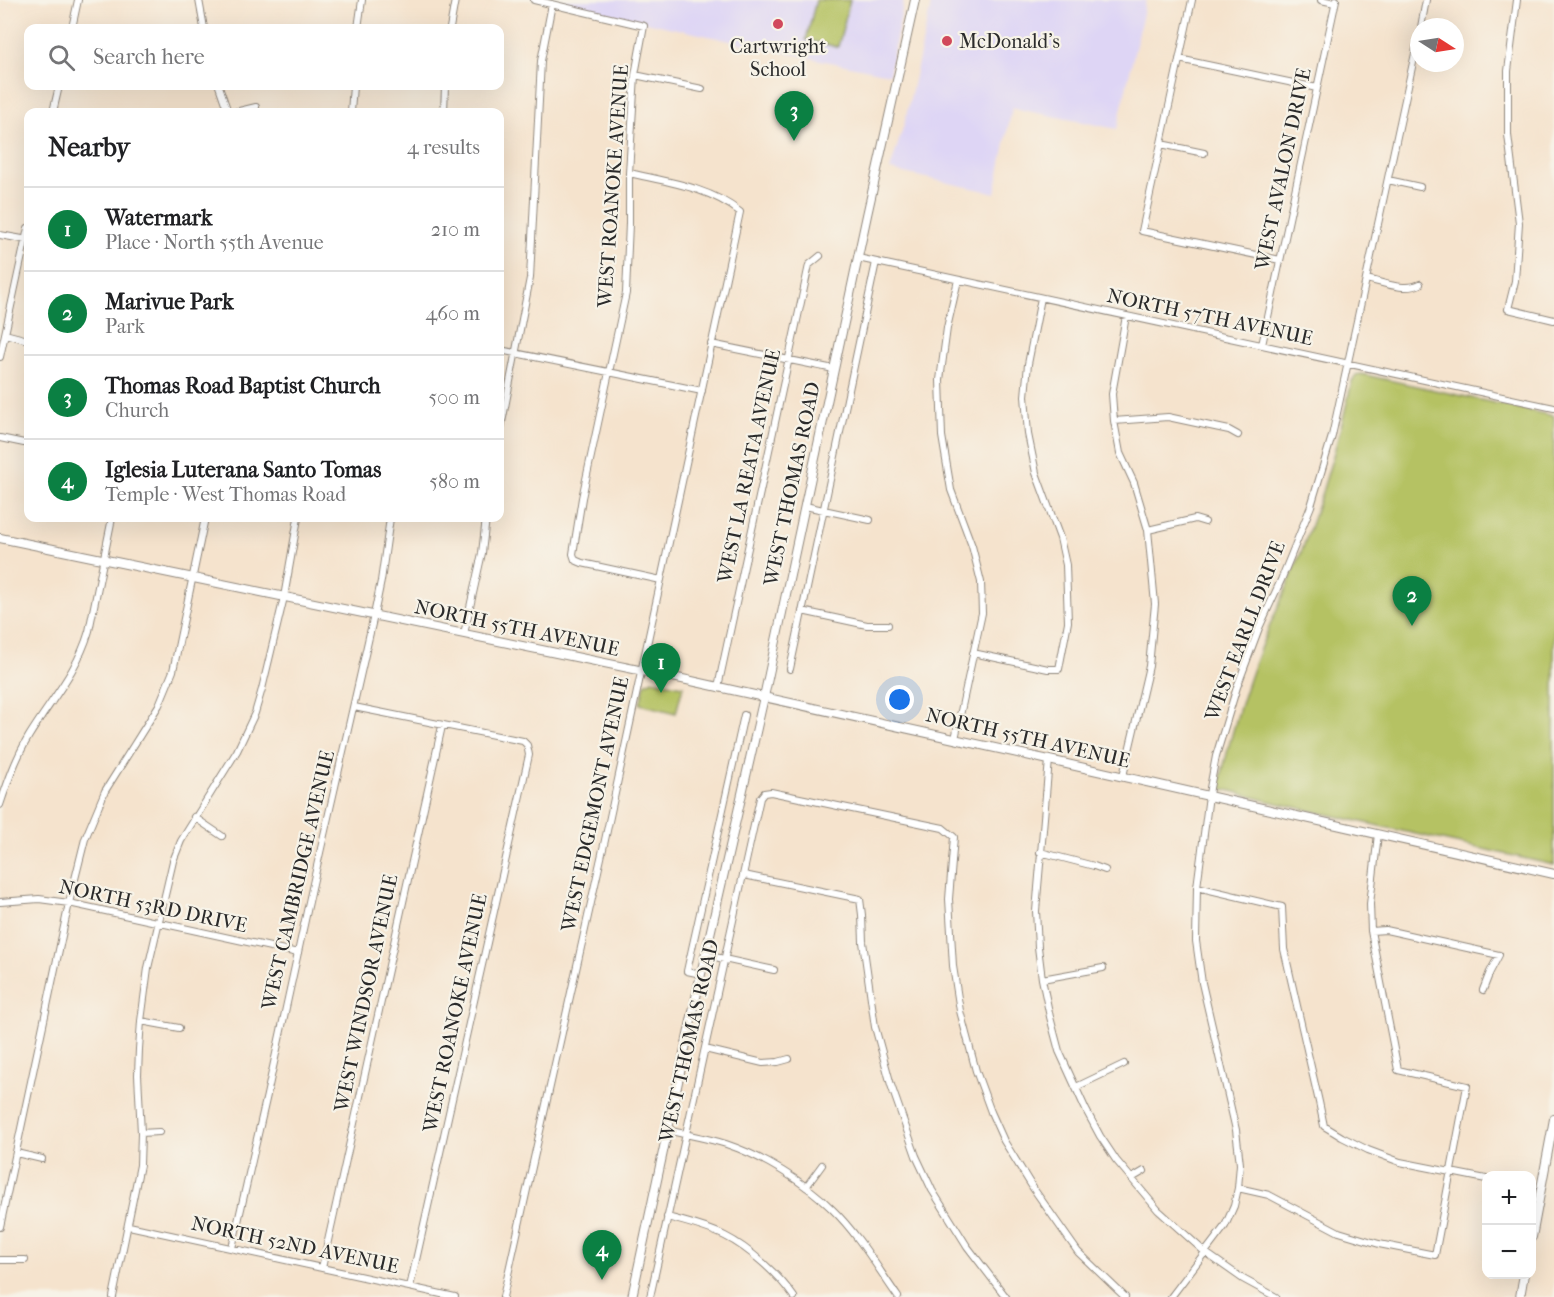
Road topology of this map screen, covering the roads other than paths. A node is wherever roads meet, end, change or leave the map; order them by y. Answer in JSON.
{"nodes":[{"id":1,"x":78,"y":0,"type":"edge"},
{"id":2,"x":199,"y":0,"type":"edge"},
{"id":3,"x":362,"y":0,"type":"edge"},
{"id":4,"x":455,"y":0,"type":"edge"},
{"id":5,"x":534,"y":0,"type":"edge"},
{"id":6,"x":915,"y":0,"type":"edge"},
{"id":7,"x":1192,"y":0,"type":"edge"},
{"id":8,"x":1322,"y":0,"type":"edge"},
{"id":9,"x":1426,"y":0,"type":"edge"},
{"id":10,"x":1516,"y":0,"type":"edge"},
{"id":11,"x":1335,"y":1,"type":"edge"},
{"id":12,"x":552,"y":4,"type":"junction"},
{"id":13,"x":1423,"y":18,"type":"edge"},
{"id":14,"x":73,"y":24,"type":"edge"},
{"id":15,"x":203,"y":24,"type":"edge"},
{"id":16,"x":359,"y":24,"type":"edge"},
{"id":17,"x":451,"y":24,"type":"edge"},
{"id":18,"x":1179,"y":59,"type":"junction"},
{"id":19,"x":1411,"y":72,"type":"edge"},
{"id":20,"x":635,"y":75,"type":"junction"},
{"id":21,"x":1317,"y":88,"type":"junction"},
{"id":22,"x":702,"y":89,"type":"dead end"},
{"id":23,"x":58,"y":90,"type":"edge"},
{"id":24,"x":220,"y":90,"type":"edge"},
{"id":25,"x":352,"y":90,"type":"edge"},
{"id":26,"x":445,"y":90,"type":"edge"},
{"id":27,"x":256,"y":107,"type":"dead end"},
{"id":28,"x":54,"y":108,"type":"edge"},
{"id":29,"x":227,"y":108,"type":"edge"},
{"id":30,"x":252,"y":108,"type":"edge"},
{"id":31,"x":351,"y":108,"type":"edge"},
{"id":32,"x":444,"y":108,"type":"edge"},
{"id":33,"x":1161,"y":144,"type":"junction"},
{"id":34,"x":1204,"y":153,"type":"dead end"},
{"id":35,"x":629,"y":173,"type":"junction"},
{"id":36,"x":1389,"y":180,"type":"junction"},
{"id":37,"x":1420,"y":187,"type":"dead end"},
{"id":38,"x":0,"y":235,"type":"edge"},
{"id":39,"x":24,"y":239,"type":"edge"},
{"id":40,"x":24,"y":253,"type":"edge"},
{"id":41,"x":820,"y":256,"type":"dead end"},
{"id":42,"x":858,"y":258,"type":"junction"},
{"id":43,"x":1280,"y":260,"type":"junction"},
{"id":44,"x":876,"y":262,"type":"junction"},
{"id":45,"x":1366,"y":279,"type":"junction"},
{"id":46,"x":958,"y":280,"type":"junction"},
{"id":47,"x":1420,"y":284,"type":"dead end"},
{"id":48,"x":1041,"y":298,"type":"junction"},
{"id":49,"x":1126,"y":316,"type":"junction"},
{"id":50,"x":1554,"y":320,"type":"edge"},
{"id":51,"x":5,"y":334,"type":"junction"},
{"id":52,"x":24,"y":339,"type":"edge"},
{"id":53,"x":711,"y":344,"type":"junction"},
{"id":54,"x":1262,"y":345,"type":"junction"},
{"id":55,"x":504,"y":351,"type":"edge"},
{"id":56,"x":516,"y":353,"type":"junction"},
{"id":57,"x":0,"y":357,"type":"edge"},
{"id":58,"x":789,"y":360,"type":"junction"},
{"id":59,"x":1348,"y":364,"type":"junction"},
{"id":60,"x":834,"y":369,"type":"junction"},
{"id":61,"x":610,"y":373,"type":"junction"},
{"id":62,"x":702,"y":391,"type":"junction"},
{"id":63,"x":1554,"y":408,"type":"edge"},
{"id":64,"x":504,"y":413,"type":"edge"},
{"id":65,"x":1114,"y":421,"type":"junction"},
{"id":66,"x":1238,"y":435,"type":"dead end"},
{"id":67,"x":0,"y":438,"type":"edge"},
{"id":68,"x":24,"y":443,"type":"dead end"},
{"id":69,"x":805,"y":506,"type":"junction"},
{"id":70,"x":823,"y":510,"type":"junction"},
{"id":71,"x":870,"y":520,"type":"dead end"},
{"id":72,"x":111,"y":522,"type":"edge"},
{"id":73,"x":204,"y":522,"type":"edge"},
{"id":74,"x":297,"y":522,"type":"edge"},
{"id":75,"x":389,"y":522,"type":"edge"},
{"id":76,"x":486,"y":522,"type":"edge"},
{"id":77,"x":1204,"y":522,"type":"dead end"},
{"id":78,"x":1148,"y":531,"type":"junction"},
{"id":79,"x":0,"y":538,"type":"edge"},
{"id":80,"x":104,"y":560,"type":"junction"},
{"id":81,"x":192,"y":578,"type":"junction"},
{"id":82,"x":661,"y":580,"type":"junction"},
{"id":83,"x":284,"y":597,"type":"junction"},
{"id":84,"x":802,"y":611,"type":"junction"},
{"id":85,"x":374,"y":615,"type":"junction"},
{"id":86,"x":888,"y":625,"type":"dead end"},
{"id":87,"x":464,"y":634,"type":"junction"},
{"id":88,"x":973,"y":653,"type":"junction"},
{"id":89,"x":790,"y":669,"type":"dead end"},
{"id":90,"x":642,"y":671,"type":"junction"},
{"id":91,"x":718,"y":687,"type":"junction"},
{"id":92,"x":764,"y":697,"type":"junction"},
{"id":93,"x":354,"y":707,"type":"junction"},
{"id":94,"x":744,"y":716,"type":"dead end"},
{"id":95,"x":442,"y":726,"type":"junction"},
{"id":96,"x":954,"y":739,"type":"junction"},
{"id":97,"x":735,"y":757,"type":"junction"},
{"id":98,"x":750,"y":760,"type":"junction"},
{"id":99,"x":1049,"y":760,"type":"junction"},
{"id":100,"x":1123,"y":776,"type":"junction"},
{"id":101,"x":1208,"y":796,"type":"junction"},
{"id":102,"x":0,"y":805,"type":"edge"},
{"id":103,"x":194,"y":818,"type":"junction"},
{"id":104,"x":1378,"y":834,"type":"junction"},
{"id":105,"x":222,"y":836,"type":"dead end"},
{"id":106,"x":1040,"y":852,"type":"junction"},
{"id":107,"x":1105,"y":870,"type":"dead end"},
{"id":108,"x":1554,"y":874,"type":"edge"},
{"id":109,"x":744,"y":875,"type":"junction"},
{"id":110,"x":1197,"y":888,"type":"junction"},
{"id":111,"x":0,"y":902,"type":"edge"},
{"id":112,"x":69,"y":903,"type":"junction"},
{"id":113,"x":158,"y":923,"type":"junction"},
{"id":114,"x":1371,"y":931,"type":"junction"},
{"id":115,"x":298,"y":953,"type":"junction"},
{"id":116,"x":706,"y":955,"type":"junction"},
{"id":117,"x":724,"y":960,"type":"junction"},
{"id":118,"x":1103,"y":968,"type":"dead end"},
{"id":119,"x":774,"y":970,"type":"dead end"},
{"id":120,"x":701,"y":974,"type":"junction"},
{"id":121,"x":1042,"y":979,"type":"junction"},
{"id":122,"x":1483,"y":990,"type":"dead end"},
{"id":123,"x":141,"y":1020,"type":"junction"},
{"id":124,"x":178,"y":1028,"type":"dead end"},
{"id":125,"x":705,"y":1049,"type":"junction"},
{"id":126,"x":789,"y":1059,"type":"dead end"},
{"id":127,"x":1124,"y":1065,"type":"dead end"},
{"id":128,"x":1076,"y":1087,"type":"junction"},
{"id":129,"x":1554,"y":1119,"type":"edge"},
{"id":130,"x":668,"y":1130,"type":"junction"},
{"id":131,"x":159,"y":1132,"type":"dead end"},
{"id":132,"x":141,"y":1133,"type":"junction"},
{"id":133,"x":685,"y":1134,"type":"junction"},
{"id":134,"x":16,"y":1153,"type":"junction"},
{"id":135,"x":42,"y":1159,"type":"dead end"},
{"id":136,"x":822,"y":1165,"type":"dead end"},
{"id":137,"x":1144,"y":1171,"type":"dead end"},
{"id":138,"x":1451,"y":1172,"type":"junction"},
{"id":139,"x":1132,"y":1178,"type":"junction"},
{"id":140,"x":1482,"y":1178,"type":"edge"},
{"id":141,"x":807,"y":1187,"type":"junction"},
{"id":142,"x":1238,"y":1188,"type":"junction"},
{"id":143,"x":1536,"y":1188,"type":"edge"},
{"id":144,"x":1541,"y":1189,"type":"junction"},
{"id":145,"x":667,"y":1217,"type":"junction"},
{"id":146,"x":1534,"y":1225,"type":"edge"},
{"id":147,"x":129,"y":1226,"type":"junction"},
{"id":148,"x":0,"y":1227,"type":"edge"},
{"id":149,"x":232,"y":1248,"type":"junction"},
{"id":150,"x":1206,"y":1253,"type":"junction"},
{"id":151,"x":0,"y":1260,"type":"edge"},
{"id":152,"x":25,"y":1260,"type":"dead end"},
{"id":153,"x":322,"y":1268,"type":"junction"},
{"id":154,"x":1523,"y":1279,"type":"edge"},
{"id":155,"x":410,"y":1287,"type":"junction"},
{"id":156,"x":113,"y":1297,"type":"edge"},
{"id":157,"x":455,"y":1297,"type":"edge"},
{"id":158,"x":503,"y":1297,"type":"edge"},
{"id":159,"x":632,"y":1297,"type":"edge"},
{"id":160,"x":650,"y":1297,"type":"edge"},
{"id":161,"x":794,"y":1297,"type":"edge"},
{"id":162,"x":898,"y":1297,"type":"edge"},
{"id":163,"x":1006,"y":1297,"type":"edge"},
{"id":164,"x":1125,"y":1297,"type":"edge"},
{"id":165,"x":1171,"y":1297,"type":"edge"},
{"id":166,"x":1276,"y":1297,"type":"edge"},
{"id":167,"x":1520,"y":1297,"type":"edge"}],
"edges":[{"from":1,"to":14,"type":"street"},
{"from":2,"to":15,"type":"street"},
{"from":3,"to":16,"type":"street"},
{"from":4,"to":17,"type":"street"},
{"from":5,"to":12,"type":"street"},
{"from":6,"to":42,"type":"main road","name":"WEST THOMAS ROAD"},
{"from":7,"to":18,"type":"street"},
{"from":8,"to":11,"type":"street"},
{"from":9,"to":13,"type":"street"},
{"from":10,"to":50,"type":"street"},
{"from":11,"to":21,"type":"street","name":"WEST AVALON DRIVE"},
{"from":12,"to":20,"type":"street","name":"WEST ROANOKE AVENUE"},
{"from":12,"to":56,"type":"street"},
{"from":18,"to":21,"type":"street"},
{"from":18,"to":33,"type":"street"},
{"from":19,"to":36,"type":"street","name":"WEST EARLL DRIVE"},
{"from":20,"to":22,"type":"street"},
{"from":20,"to":35,"type":"street","name":"WEST ROANOKE AVENUE"},
{"from":21,"to":43,"type":"street","name":"WEST AVALON DRIVE"},
{"from":23,"to":28,"type":"street"},
{"from":24,"to":29,"type":"street"},
{"from":25,"to":31,"type":"street"},
{"from":26,"to":32,"type":"street"},
{"from":27,"to":30,"type":"street"},
{"from":33,"to":34,"type":"street"},
{"from":33,"to":43,"type":"street"},
{"from":35,"to":53,"type":"street","name":"WEST EDGEMONT AVENUE"},
{"from":35,"to":61,"type":"street","name":"WEST ROANOKE AVENUE"},
{"from":36,"to":37,"type":"street"},
{"from":36,"to":45,"type":"street","name":"WEST EARLL DRIVE"},
{"from":38,"to":39,"type":"street"},
{"from":40,"to":51,"type":"street"},
{"from":41,"to":58,"type":"street","name":"WEST LA REATA AVENUE"},
{"from":42,"to":44,"type":"street","name":"NORTH 57TH AVENUE"},
{"from":42,"to":60,"type":"main road","name":"WEST THOMAS ROAD"},
{"from":43,"to":54,"type":"street","name":"WEST AVALON DRIVE"},
{"from":44,"to":46,"type":"street","name":"NORTH 57TH AVENUE"},
{"from":44,"to":70,"type":"street","name":"WEST THOMAS ROAD"},
{"from":45,"to":47,"type":"street"},
{"from":45,"to":59,"type":"street","name":"WEST EARLL DRIVE"},
{"from":46,"to":48,"type":"street","name":"NORTH 57TH AVENUE"},
{"from":46,"to":88,"type":"street"},
{"from":48,"to":49,"type":"street","name":"NORTH 57TH AVENUE"},
{"from":48,"to":88,"type":"street"},
{"from":49,"to":54,"type":"street","name":"NORTH 57TH AVENUE"},
{"from":49,"to":65,"type":"street"},
{"from":51,"to":52,"type":"street"},
{"from":51,"to":57,"type":"street"},
{"from":53,"to":58,"type":"street"},
{"from":53,"to":62,"type":"street","name":"WEST EDGEMONT AVENUE"},
{"from":54,"to":59,"type":"street","name":"NORTH 57TH AVENUE"},
{"from":55,"to":56,"type":"street"},
{"from":56,"to":61,"type":"street"},
{"from":56,"to":64,"type":"street"},
{"from":58,"to":60,"type":"street"},
{"from":58,"to":91,"type":"street","name":"WEST LA REATA AVENUE"},
{"from":59,"to":63,"type":"street","name":"NORTH 57TH AVENUE"},
{"from":59,"to":101,"type":"street","name":"WEST EARLL DRIVE"},
{"from":60,"to":69,"type":"main road","name":"WEST THOMAS ROAD"},
{"from":61,"to":62,"type":"street"},
{"from":61,"to":82,"type":"street","name":"WEST ROANOKE AVENUE"},
{"from":62,"to":82,"type":"street","name":"WEST EDGEMONT AVENUE"},
{"from":65,"to":66,"type":"street"},
{"from":65,"to":78,"type":"street"},
{"from":67,"to":68,"type":"street"},
{"from":69,"to":70,"type":"street"},
{"from":69,"to":92,"type":"main road","name":"WEST THOMAS ROAD"},
{"from":70,"to":71,"type":"street"},
{"from":70,"to":84,"type":"street","name":"WEST THOMAS ROAD"},
{"from":72,"to":80,"type":"street"},
{"from":73,"to":81,"type":"street"},
{"from":74,"to":83,"type":"street"},
{"from":75,"to":85,"type":"street","name":"WEST CAMBRIDGE AVENUE"},
{"from":76,"to":87,"type":"street"},
{"from":77,"to":78,"type":"street"},
{"from":78,"to":100,"type":"street"},
{"from":79,"to":80,"type":"street","name":"NORTH 55TH AVENUE"},
{"from":80,"to":81,"type":"street","name":"NORTH 55TH AVENUE"},
{"from":80,"to":102,"type":"street"},
{"from":81,"to":83,"type":"street","name":"NORTH 55TH AVENUE"},
{"from":81,"to":112,"type":"street"},
{"from":82,"to":90,"type":"street","name":"WEST EDGEMONT AVENUE"},
{"from":83,"to":85,"type":"street","name":"NORTH 55TH AVENUE"},
{"from":83,"to":103,"type":"street"},
{"from":84,"to":86,"type":"street"},
{"from":84,"to":89,"type":"street","name":"WEST THOMAS ROAD"},
{"from":85,"to":87,"type":"street","name":"NORTH 55TH AVENUE"},
{"from":85,"to":93,"type":"street","name":"WEST CAMBRIDGE AVENUE"},
{"from":87,"to":90,"type":"street","name":"NORTH 55TH AVENUE"},
{"from":88,"to":96,"type":"street"},
{"from":90,"to":91,"type":"street","name":"NORTH 55TH AVENUE"},
{"from":90,"to":158,"type":"street","name":"WEST EDGEMONT AVENUE"},
{"from":91,"to":92,"type":"street","name":"NORTH 55TH AVENUE"},
{"from":92,"to":96,"type":"street","name":"NORTH 55TH AVENUE"},
{"from":92,"to":98,"type":"main road","name":"WEST THOMAS ROAD"},
{"from":93,"to":95,"type":"street"},
{"from":93,"to":115,"type":"street","name":"WEST CAMBRIDGE AVENUE"},
{"from":94,"to":97,"type":"street","name":"WEST THOMAS ROAD"},
{"from":95,"to":153,"type":"street","name":"WEST WINDSOR AVENUE"},
{"from":95,"to":155,"type":"street","name":"WEST ROANOKE AVENUE"},
{"from":96,"to":99,"type":"street","name":"NORTH 55TH AVENUE"},
{"from":97,"to":98,"type":"street"},
{"from":97,"to":120,"type":"street","name":"WEST THOMAS ROAD"},
{"from":98,"to":116,"type":"main road","name":"WEST THOMAS ROAD"},
{"from":99,"to":100,"type":"street","name":"NORTH 55TH AVENUE"},
{"from":99,"to":106,"type":"street"},
{"from":100,"to":101,"type":"street","name":"NORTH 55TH AVENUE"},
{"from":101,"to":104,"type":"street","name":"NORTH 55TH AVENUE"},
{"from":101,"to":110,"type":"street","name":"WEST EARLL DRIVE"},
{"from":103,"to":105,"type":"street"},
{"from":103,"to":113,"type":"street"},
{"from":104,"to":108,"type":"street","name":"NORTH 55TH AVENUE"},
{"from":104,"to":114,"type":"street"},
{"from":106,"to":107,"type":"street"},
{"from":106,"to":121,"type":"street"},
{"from":109,"to":117,"type":"street","name":"WEST THOMAS ROAD"},
{"from":109,"to":163,"type":"street"},
{"from":109,"to":164,"type":"street","name":"WEST THOMAS ROAD"},
{"from":110,"to":138,"type":"street"},
{"from":110,"to":142,"type":"street","name":"WEST EARLL DRIVE"},
{"from":111,"to":112,"type":"street","name":"NORTH 53RD DRIVE"},
{"from":112,"to":113,"type":"street","name":"NORTH 53RD DRIVE"},
{"from":112,"to":134,"type":"street"},
{"from":113,"to":115,"type":"street","name":"NORTH 53RD DRIVE"},
{"from":113,"to":123,"type":"street"},
{"from":114,"to":122,"type":"street"},
{"from":114,"to":138,"type":"street"},
{"from":115,"to":149,"type":"street","name":"WEST CAMBRIDGE AVENUE"},
{"from":116,"to":117,"type":"street"},
{"from":116,"to":120,"type":"main road","name":"WEST THOMAS ROAD"},
{"from":117,"to":119,"type":"street"},
{"from":117,"to":125,"type":"street","name":"WEST THOMAS ROAD"},
{"from":118,"to":121,"type":"street"},
{"from":120,"to":130,"type":"main road","name":"WEST THOMAS ROAD"},
{"from":121,"to":128,"type":"street"},
{"from":123,"to":124,"type":"street"},
{"from":123,"to":132,"type":"street"},
{"from":125,"to":126,"type":"street"},
{"from":125,"to":133,"type":"street","name":"WEST THOMAS ROAD"},
{"from":127,"to":128,"type":"street"},
{"from":128,"to":139,"type":"street"},
{"from":129,"to":144,"type":"street"},
{"from":130,"to":133,"type":"street"},
{"from":130,"to":159,"type":"main road","name":"WEST THOMAS ROAD"},
{"from":131,"to":132,"type":"street"},
{"from":132,"to":147,"type":"street"},
{"from":133,"to":141,"type":"street"},
{"from":133,"to":145,"type":"street","name":"WEST THOMAS ROAD"},
{"from":134,"to":135,"type":"street"},
{"from":134,"to":148,"type":"street"},
{"from":136,"to":141,"type":"street"},
{"from":137,"to":139,"type":"street"},
{"from":138,"to":140,"type":"street"},
{"from":138,"to":142,"type":"street"},
{"from":139,"to":150,"type":"street"},
{"from":141,"to":162,"type":"street"},
{"from":142,"to":150,"type":"street","name":"WEST EARLL DRIVE"},
{"from":143,"to":144,"type":"street"},
{"from":144,"to":146,"type":"street"},
{"from":145,"to":160,"type":"street","name":"WEST THOMAS ROAD"},
{"from":145,"to":161,"type":"street"},
{"from":147,"to":149,"type":"street","name":"NORTH 52ND AVENUE"},
{"from":147,"to":156,"type":"street"},
{"from":149,"to":153,"type":"street","name":"NORTH 52ND AVENUE"},
{"from":150,"to":165,"type":"street","name":"WEST EARLL DRIVE"},
{"from":150,"to":166,"type":"street"},
{"from":151,"to":152,"type":"street"},
{"from":153,"to":155,"type":"street","name":"NORTH 52ND AVENUE"},
{"from":154,"to":167,"type":"street"},
{"from":155,"to":157,"type":"street","name":"NORTH 52ND AVENUE"}]}
